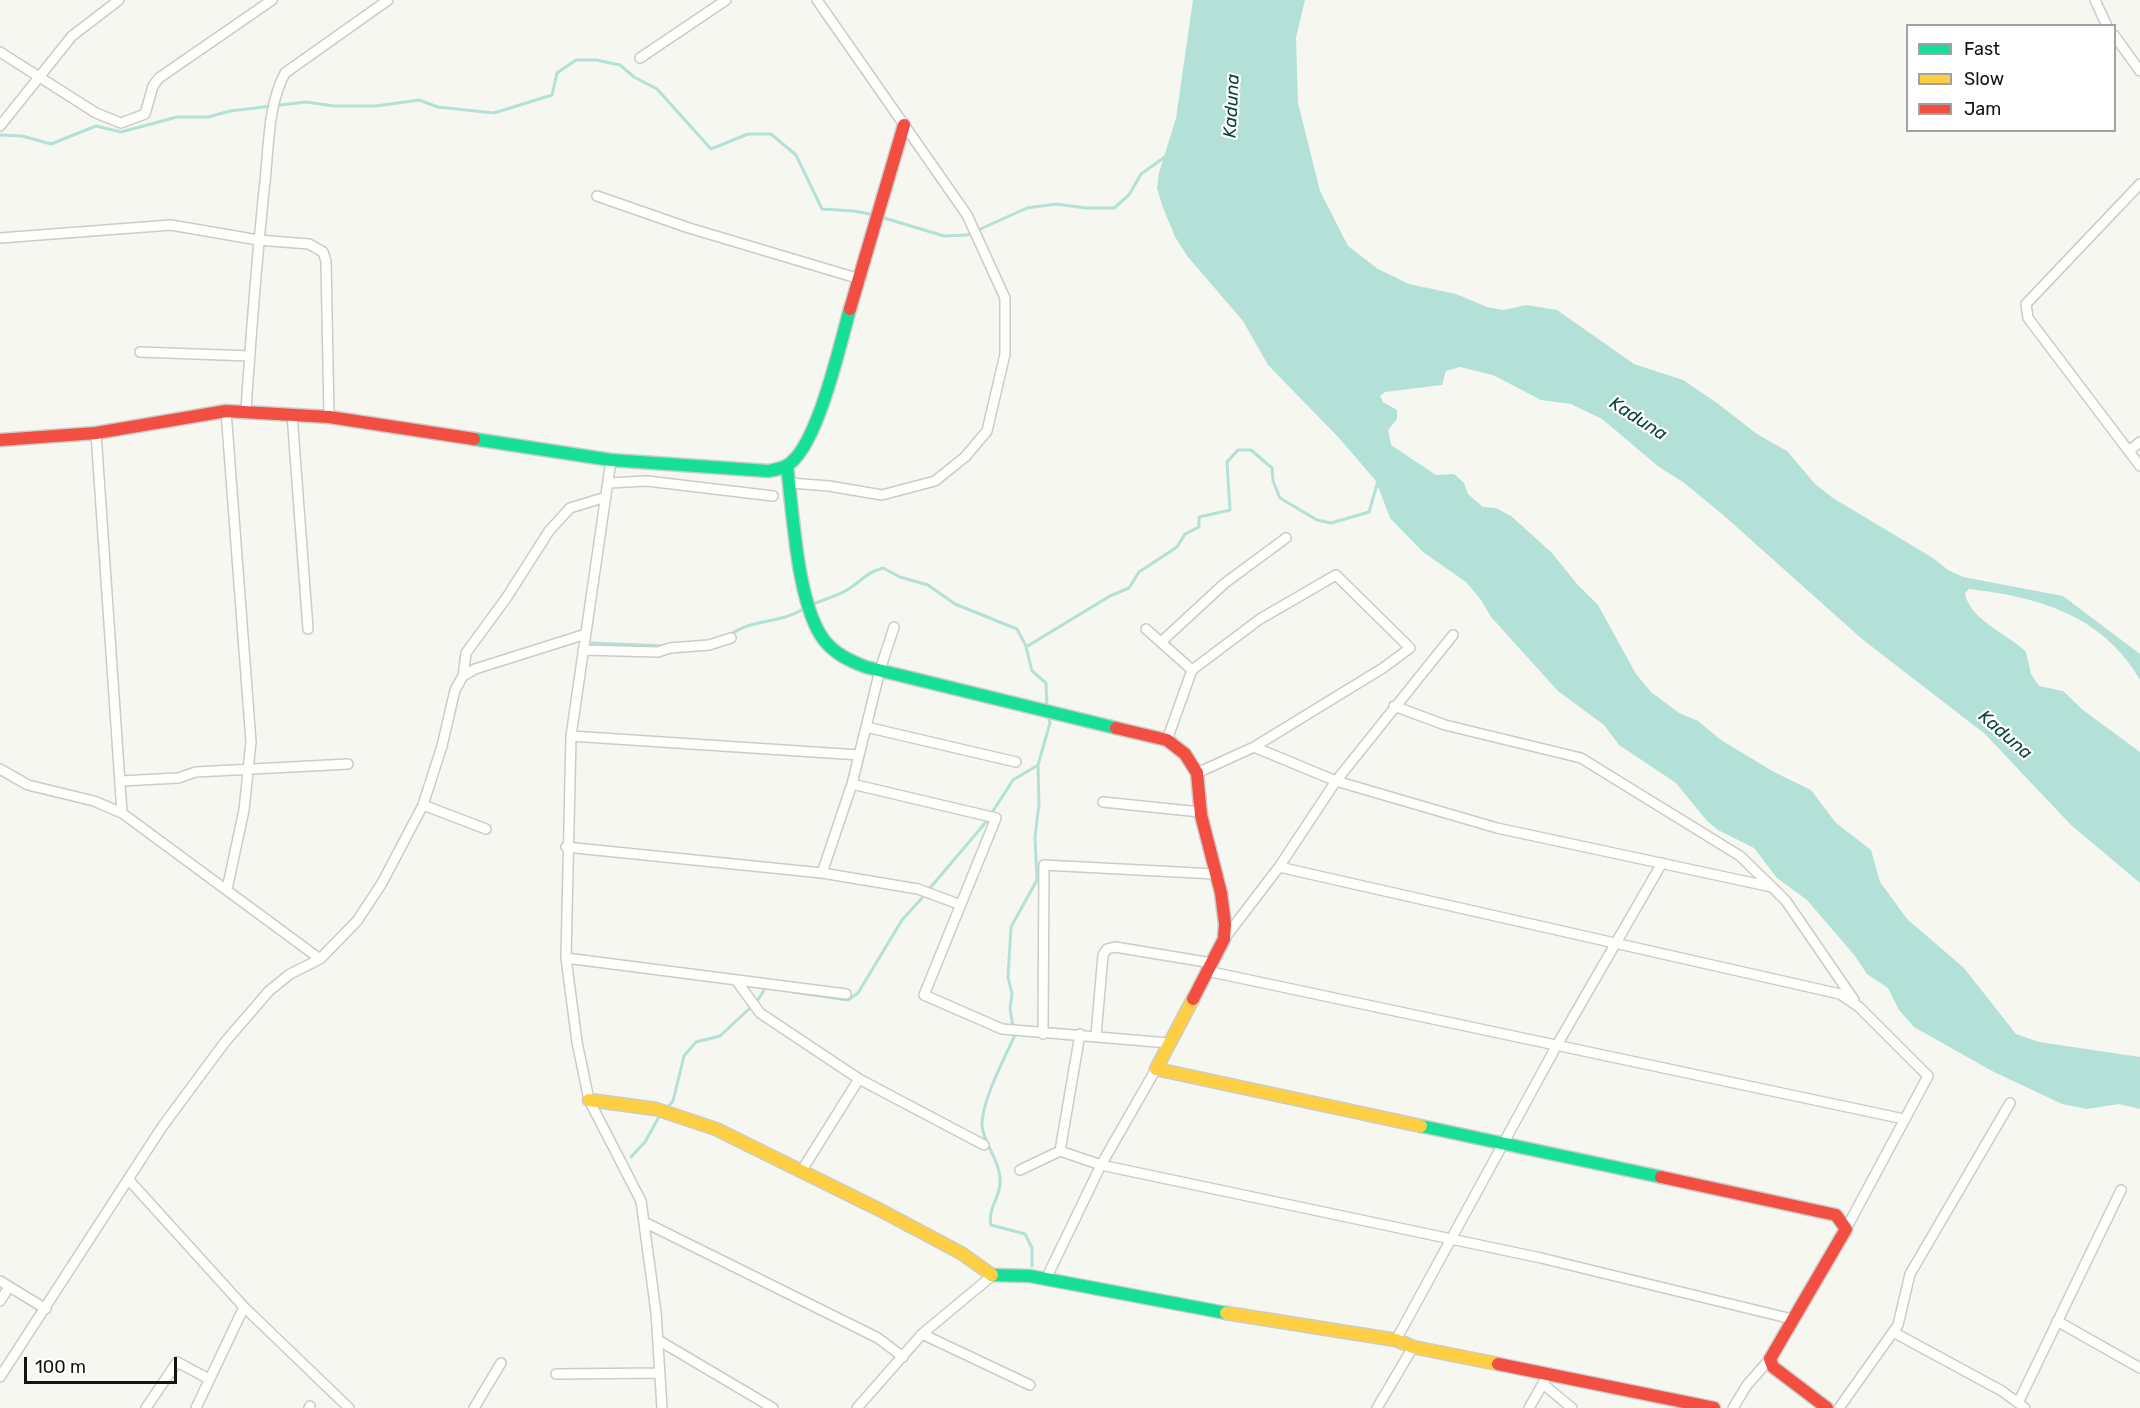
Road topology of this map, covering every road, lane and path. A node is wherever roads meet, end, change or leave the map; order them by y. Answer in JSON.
{"nodes":[{"id":1,"x":119,"y":0,"type":"edge"},
{"id":2,"x":272,"y":0,"type":"edge"},
{"id":3,"x":388,"y":0,"type":"edge"},
{"id":4,"x":726,"y":0,"type":"edge"},
{"id":5,"x":818,"y":0,"type":"edge"},
{"id":6,"x":2095,"y":0,"type":"edge"},
{"id":7,"x":2107,"y":24,"type":"edge"},
{"id":8,"x":2116,"y":36,"type":"edge"},
{"id":9,"x":0,"y":52,"type":"edge"},
{"id":10,"x":640,"y":58,"type":"dead end"},
{"id":11,"x":2140,"y":71,"type":"edge"},
{"id":12,"x":40,"y":77,"type":"junction"},
{"id":13,"x":2,"y":124,"type":"edge"},
{"id":14,"x":904,"y":125,"type":"junction"},
{"id":15,"x":2140,"y":184,"type":"edge"},
{"id":16,"x":597,"y":196,"type":"dead end"},
{"id":17,"x":0,"y":238,"type":"edge"},
{"id":18,"x":258,"y":240,"type":"junction"},
{"id":19,"x":860,"y":279,"type":"junction"},
{"id":20,"x":140,"y":352,"type":"dead end"},
{"id":21,"x":250,"y":356,"type":"junction"},
{"id":22,"x":246,"y":410,"type":"junction"},
{"id":23,"x":226,"y":411,"type":"junction"},
{"id":24,"x":292,"y":414,"type":"junction"},
{"id":25,"x":329,"y":417,"type":"junction"},
{"id":26,"x":96,"y":433,"type":"junction"},
{"id":27,"x":0,"y":440,"type":"edge"},
{"id":28,"x":2140,"y":442,"type":"edge"},
{"id":29,"x":2129,"y":451,"type":"junction"},
{"id":30,"x":611,"y":460,"type":"junction"},
{"id":31,"x":787,"y":466,"type":"junction"},
{"id":32,"x":2140,"y":466,"type":"edge"},
{"id":33,"x":608,"y":483,"type":"junction"},
{"id":34,"x":790,"y":483,"type":"junction"},
{"id":35,"x":773,"y":496,"type":"dead end"},
{"id":36,"x":606,"y":497,"type":"junction"},
{"id":37,"x":1286,"y":538,"type":"dead end"},
{"id":38,"x":894,"y":627,"type":"dead end"},
{"id":39,"x":308,"y":629,"type":"dead end"},
{"id":40,"x":1146,"y":629,"type":"dead end"},
{"id":41,"x":586,"y":634,"type":"junction"},
{"id":42,"x":1453,"y":635,"type":"dead end"},
{"id":43,"x":731,"y":638,"type":"dead end"},
{"id":44,"x":1161,"y":642,"type":"junction"},
{"id":45,"x":583,"y":650,"type":"junction"},
{"id":46,"x":880,"y":670,"type":"junction"},
{"id":47,"x":1192,"y":670,"type":"junction"},
{"id":48,"x":462,"y":676,"type":"junction"},
{"id":49,"x":1394,"y":706,"type":"junction"},
{"id":50,"x":866,"y":727,"type":"junction"},
{"id":51,"x":571,"y":735,"type":"junction"},
{"id":52,"x":1167,"y":740,"type":"junction"},
{"id":53,"x":1254,"y":747,"type":"junction"},
{"id":54,"x":859,"y":755,"type":"junction"},
{"id":55,"x":1016,"y":762,"type":"dead end"},
{"id":56,"x":348,"y":764,"type":"dead end"},
{"id":57,"x":0,"y":769,"type":"edge"},
{"id":58,"x":250,"y":769,"type":"junction"},
{"id":59,"x":1197,"y":773,"type":"junction"},
{"id":60,"x":120,"y":780,"type":"junction"},
{"id":61,"x":1336,"y":781,"type":"junction"},
{"id":62,"x":852,"y":784,"type":"junction"},
{"id":63,"x":1103,"y":802,"type":"dead end"},
{"id":64,"x":423,"y":805,"type":"junction"},
{"id":65,"x":1200,"y":812,"type":"junction"},
{"id":66,"x":122,"y":813,"type":"junction"},
{"id":67,"x":486,"y":829,"type":"dead end"},
{"id":68,"x":566,"y":847,"type":"junction"},
{"id":69,"x":1662,"y":863,"type":"junction"},
{"id":70,"x":1279,"y":867,"type":"junction"},
{"id":71,"x":822,"y":873,"type":"junction"},
{"id":72,"x":1215,"y":874,"type":"junction"},
{"id":73,"x":1772,"y":887,"type":"junction"},
{"id":74,"x":227,"y":889,"type":"junction"},
{"id":75,"x":961,"y":905,"type":"junction"},
{"id":76,"x":1224,"y":939,"type":"junction"},
{"id":77,"x":1617,"y":943,"type":"junction"},
{"id":78,"x":566,"y":958,"type":"junction"},
{"id":79,"x":320,"y":959,"type":"junction"},
{"id":80,"x":1209,"y":967,"type":"junction"},
{"id":81,"x":736,"y":980,"type":"junction"},
{"id":82,"x":846,"y":994,"type":"dead end"},
{"id":83,"x":1858,"y":1006,"type":"junction"},
{"id":84,"x":1043,"y":1034,"type":"junction"},
{"id":85,"x":1080,"y":1034,"type":"junction"},
{"id":86,"x":1096,"y":1035,"type":"junction"},
{"id":87,"x":1169,"y":1043,"type":"junction"},
{"id":88,"x":1557,"y":1045,"type":"junction"},
{"id":89,"x":1156,"y":1069,"type":"junction"},
{"id":90,"x":859,"y":1079,"type":"junction"},
{"id":91,"x":589,"y":1101,"type":"junction"},
{"id":92,"x":2010,"y":1103,"type":"dead end"},
{"id":93,"x":1904,"y":1119,"type":"junction"},
{"id":94,"x":1504,"y":1144,"type":"junction"},
{"id":95,"x":984,"y":1145,"type":"dead end"},
{"id":96,"x":1060,"y":1151,"type":"junction"},
{"id":97,"x":1101,"y":1165,"type":"junction"},
{"id":98,"x":802,"y":1170,"type":"junction"},
{"id":99,"x":1020,"y":1170,"type":"dead end"},
{"id":100,"x":128,"y":1179,"type":"junction"},
{"id":101,"x":2121,"y":1190,"type":"dead end"},
{"id":102,"x":646,"y":1223,"type":"junction"},
{"id":103,"x":1846,"y":1229,"type":"junction"},
{"id":104,"x":1452,"y":1239,"type":"junction"},
{"id":105,"x":993,"y":1275,"type":"junction"},
{"id":106,"x":1046,"y":1279,"type":"junction"},
{"id":107,"x":0,"y":1281,"type":"edge"},
{"id":108,"x":9,"y":1287,"type":"junction"},
{"id":109,"x":0,"y":1301,"type":"edge"},
{"id":110,"x":244,"y":1307,"type":"junction"},
{"id":111,"x":46,"y":1309,"type":"junction"},
{"id":112,"x":1792,"y":1319,"type":"junction"},
{"id":113,"x":2057,"y":1321,"type":"junction"},
{"id":114,"x":1893,"y":1332,"type":"junction"},
{"id":115,"x":922,"y":1334,"type":"junction"},
{"id":116,"x":658,"y":1340,"type":"junction"},
{"id":117,"x":1396,"y":1340,"type":"junction"},
{"id":118,"x":1413,"y":1347,"type":"junction"},
{"id":119,"x":903,"y":1357,"type":"junction"},
{"id":120,"x":1770,"y":1359,"type":"junction"},
{"id":121,"x":501,"y":1363,"type":"dead end"},
{"id":122,"x":2140,"y":1368,"type":"edge"},
{"id":123,"x":660,"y":1373,"type":"junction"},
{"id":124,"x":556,"y":1374,"type":"dead end"},
{"id":125,"x":0,"y":1377,"type":"edge"},
{"id":126,"x":209,"y":1379,"type":"junction"},
{"id":127,"x":1546,"y":1379,"type":"junction"},
{"id":128,"x":1030,"y":1385,"type":"dead end"},
{"id":129,"x":2022,"y":1405,"type":"edge"},
{"id":130,"x":146,"y":1408,"type":"edge"},
{"id":131,"x":196,"y":1408,"type":"edge"},
{"id":132,"x":349,"y":1408,"type":"edge"},
{"id":133,"x":474,"y":1408,"type":"edge"},
{"id":134,"x":662,"y":1408,"type":"edge"},
{"id":135,"x":773,"y":1408,"type":"edge"},
{"id":136,"x":856,"y":1408,"type":"edge"},
{"id":137,"x":1377,"y":1408,"type":"edge"},
{"id":138,"x":1529,"y":1408,"type":"edge"},
{"id":139,"x":1572,"y":1408,"type":"edge"},
{"id":140,"x":1714,"y":1408,"type":"edge"},
{"id":141,"x":1733,"y":1408,"type":"edge"},
{"id":142,"x":1827,"y":1408,"type":"edge"},
{"id":143,"x":1839,"y":1408,"type":"edge"}],
"edges":[{"from":1,"to":12,"type":"street"},
{"from":2,"to":12,"type":"street"},
{"from":3,"to":18,"type":"street"},
{"from":4,"to":10,"type":"street"},
{"from":5,"to":14,"type":"street"},
{"from":6,"to":7,"type":"street"},
{"from":8,"to":11,"type":"street"},
{"from":9,"to":12,"type":"street"},
{"from":12,"to":13,"type":"street"},
{"from":14,"to":19,"type":"street"},
{"from":14,"to":34,"type":"street"},
{"from":15,"to":29,"type":"street"},
{"from":16,"to":19,"type":"street"},
{"from":17,"to":18,"type":"street"},
{"from":18,"to":21,"type":"street"},
{"from":18,"to":25,"type":"street"},
{"from":19,"to":31,"type":"street"},
{"from":20,"to":21,"type":"street"},
{"from":21,"to":22,"type":"street"},
{"from":22,"to":23,"type":"street"},
{"from":22,"to":24,"type":"street"},
{"from":23,"to":26,"type":"street"},
{"from":23,"to":58,"type":"street"},
{"from":24,"to":25,"type":"street"},
{"from":24,"to":39,"type":"street"},
{"from":25,"to":30,"type":"street"},
{"from":26,"to":27,"type":"street"},
{"from":26,"to":60,"type":"street"},
{"from":28,"to":29,"type":"street"},
{"from":29,"to":32,"type":"street"},
{"from":30,"to":31,"type":"street"},
{"from":30,"to":33,"type":"street"},
{"from":31,"to":34,"type":"street"},
{"from":33,"to":35,"type":"street"},
{"from":33,"to":36,"type":"street"},
{"from":34,"to":46,"type":"street"},
{"from":36,"to":41,"type":"street"},
{"from":36,"to":48,"type":"street"},
{"from":37,"to":44,"type":"street"},
{"from":38,"to":46,"type":"street"},
{"from":40,"to":44,"type":"street"},
{"from":41,"to":45,"type":"street"},
{"from":41,"to":48,"type":"street"},
{"from":42,"to":49,"type":"street"},
{"from":43,"to":45,"type":"street"},
{"from":44,"to":47,"type":"street"},
{"from":45,"to":51,"type":"street"},
{"from":46,"to":50,"type":"street"},
{"from":46,"to":52,"type":"street"},
{"from":47,"to":52,"type":"street"},
{"from":47,"to":53,"type":"street"},
{"from":48,"to":64,"type":"street"},
{"from":49,"to":61,"type":"street"},
{"from":49,"to":73,"type":"street"},
{"from":50,"to":54,"type":"street"},
{"from":50,"to":55,"type":"street"},
{"from":51,"to":54,"type":"street"},
{"from":51,"to":68,"type":"street"},
{"from":52,"to":59,"type":"street"},
{"from":53,"to":59,"type":"street"},
{"from":53,"to":61,"type":"street"},
{"from":54,"to":62,"type":"street"},
{"from":56,"to":58,"type":"street"},
{"from":57,"to":66,"type":"street"},
{"from":58,"to":60,"type":"street"},
{"from":58,"to":74,"type":"street"},
{"from":59,"to":65,"type":"street"},
{"from":60,"to":66,"type":"street"},
{"from":61,"to":69,"type":"street"},
{"from":61,"to":70,"type":"street"},
{"from":62,"to":71,"type":"street"},
{"from":62,"to":75,"type":"street"},
{"from":63,"to":65,"type":"street"},
{"from":64,"to":67,"type":"street"},
{"from":64,"to":79,"type":"street"},
{"from":65,"to":72,"type":"street"},
{"from":66,"to":74,"type":"street"},
{"from":68,"to":71,"type":"street"},
{"from":68,"to":78,"type":"street"},
{"from":69,"to":73,"type":"street"},
{"from":69,"to":77,"type":"street"},
{"from":70,"to":76,"type":"street"},
{"from":70,"to":77,"type":"street"},
{"from":71,"to":75,"type":"street"},
{"from":72,"to":76,"type":"street"},
{"from":72,"to":84,"type":"street"},
{"from":73,"to":83,"type":"street"},
{"from":74,"to":79,"type":"street"},
{"from":75,"to":84,"type":"street"},
{"from":76,"to":80,"type":"street"},
{"from":77,"to":83,"type":"street"},
{"from":77,"to":88,"type":"street"},
{"from":78,"to":81,"type":"street"},
{"from":78,"to":91,"type":"street"},
{"from":79,"to":100,"type":"street"},
{"from":80,"to":86,"type":"street"},
{"from":80,"to":87,"type":"street"},
{"from":80,"to":88,"type":"street"},
{"from":81,"to":82,"type":"street"},
{"from":81,"to":90,"type":"street"},
{"from":83,"to":93,"type":"street"},
{"from":84,"to":85,"type":"street"},
{"from":85,"to":86,"type":"street"},
{"from":85,"to":96,"type":"street"},
{"from":86,"to":87,"type":"street"},
{"from":87,"to":89,"type":"street"},
{"from":88,"to":93,"type":"street"},
{"from":88,"to":94,"type":"street"},
{"from":89,"to":94,"type":"street"},
{"from":89,"to":97,"type":"street"},
{"from":90,"to":95,"type":"street"},
{"from":90,"to":98,"type":"street"},
{"from":91,"to":98,"type":"street"},
{"from":91,"to":102,"type":"street"},
{"from":92,"to":114,"type":"street"},
{"from":93,"to":103,"type":"street"},
{"from":94,"to":103,"type":"street"},
{"from":94,"to":104,"type":"street"},
{"from":96,"to":97,"type":"street"},
{"from":96,"to":99,"type":"street"},
{"from":97,"to":104,"type":"street"},
{"from":97,"to":106,"type":"street"},
{"from":98,"to":105,"type":"street"},
{"from":100,"to":110,"type":"street"},
{"from":100,"to":111,"type":"street"},
{"from":101,"to":113,"type":"street"},
{"from":102,"to":116,"type":"street"},
{"from":102,"to":119,"type":"street"},
{"from":103,"to":112,"type":"street"},
{"from":104,"to":112,"type":"street"},
{"from":104,"to":117,"type":"street"},
{"from":105,"to":106,"type":"street"},
{"from":105,"to":115,"type":"street"},
{"from":106,"to":117,"type":"street"},
{"from":107,"to":108,"type":"street"},
{"from":108,"to":109,"type":"street"},
{"from":108,"to":111,"type":"street"},
{"from":110,"to":126,"type":"street"},
{"from":110,"to":132,"type":"street"},
{"from":111,"to":125,"type":"street"},
{"from":112,"to":120,"type":"street"},
{"from":113,"to":122,"type":"street"},
{"from":113,"to":129,"type":"street"},
{"from":114,"to":129,"type":"street"},
{"from":114,"to":143,"type":"street"},
{"from":115,"to":119,"type":"street"},
{"from":115,"to":128,"type":"street"},
{"from":116,"to":123,"type":"street"},
{"from":116,"to":135,"type":"street"},
{"from":117,"to":118,"type":"street"},
{"from":118,"to":127,"type":"street"},
{"from":118,"to":137,"type":"street"},
{"from":119,"to":136,"type":"street"},
{"from":120,"to":141,"type":"street"},
{"from":120,"to":142,"type":"street"},
{"from":121,"to":133,"type":"street"},
{"from":123,"to":124,"type":"street"},
{"from":123,"to":134,"type":"street"},
{"from":126,"to":130,"type":"street"},
{"from":126,"to":131,"type":"street"},
{"from":127,"to":138,"type":"street"},
{"from":127,"to":139,"type":"street"},
{"from":127,"to":140,"type":"street"}]}
